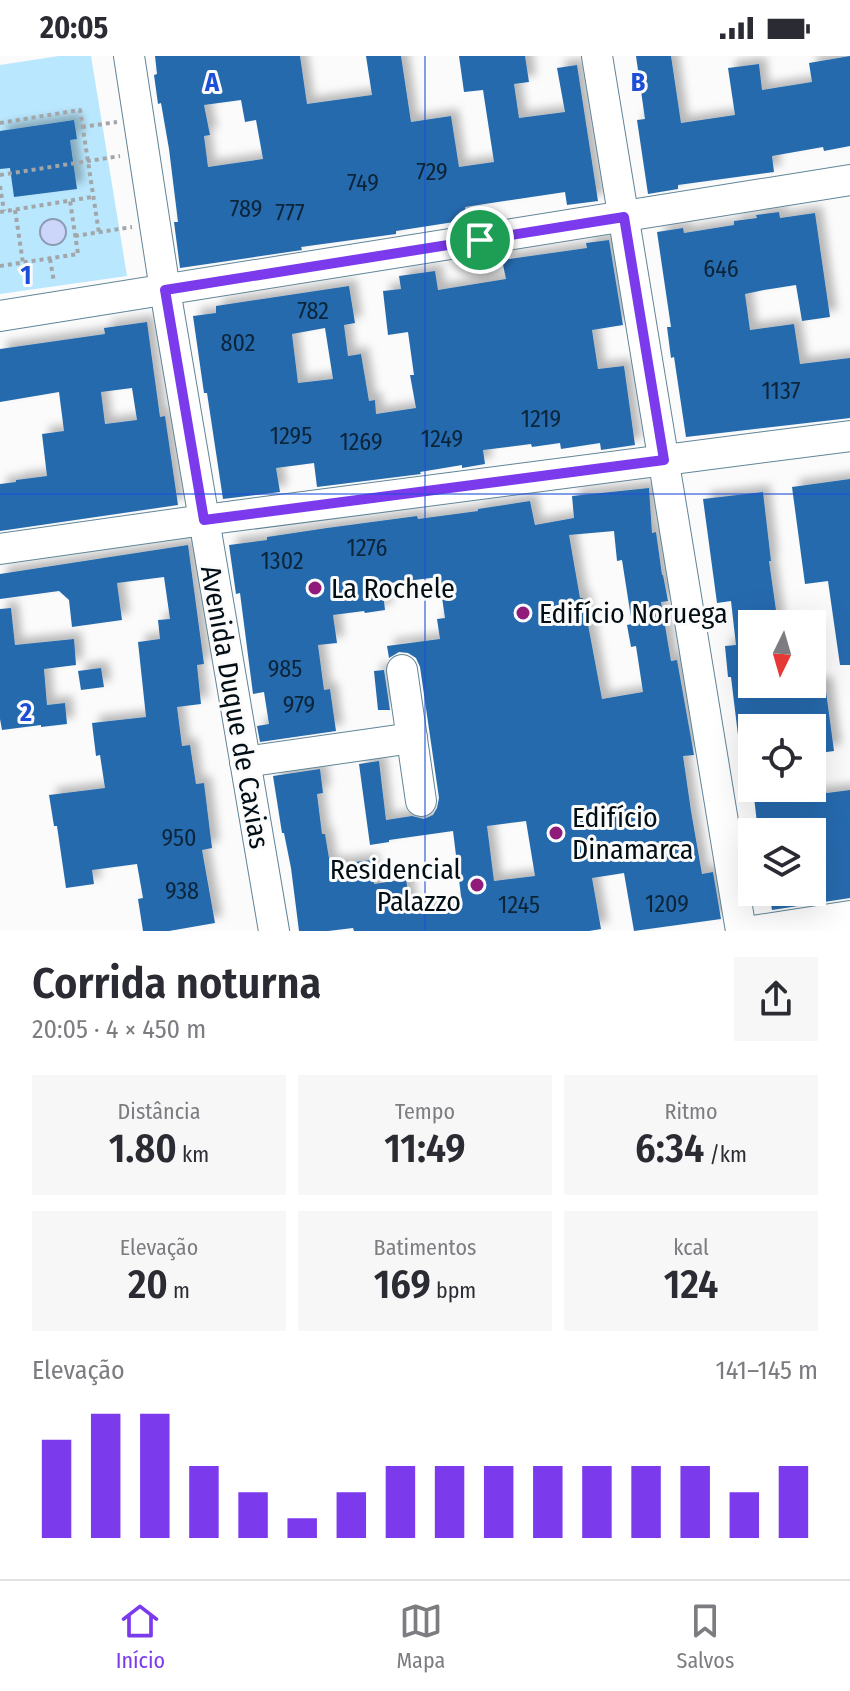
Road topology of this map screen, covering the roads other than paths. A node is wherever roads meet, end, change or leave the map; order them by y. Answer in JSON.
{"nodes":[{"id":1,"x":129,"y":56,"type":"edge"},
{"id":2,"x":597,"y":56,"type":"edge"},
{"id":3,"x":850,"y":180,"type":"edge"},
{"id":4,"x":624,"y":217,"type":"junction"},
{"id":5,"x":165,"y":290,"type":"junction"},
{"id":6,"x":0,"y":316,"type":"edge"},
{"id":7,"x":850,"y":436,"type":"edge"},
{"id":8,"x":664,"y":460,"type":"junction"},
{"id":9,"x":204,"y":520,"type":"junction"},
{"id":10,"x":0,"y":549,"type":"edge"},
{"id":11,"x":402,"y":670,"type":"dead end"},
{"id":12,"x":412,"y":738,"type":"junction"},
{"id":13,"x":245,"y":762,"type":"junction"},
{"id":14,"x":421,"y":801,"type":"dead end"},
{"id":15,"x":850,"y":916,"type":"edge"},
{"id":16,"x":274,"y":931,"type":"edge"},
{"id":17,"x":741,"y":931,"type":"edge"},
{"id":18,"x":753,"y":931,"type":"edge"}],
"edges":[{"from":1,"to":5,"type":"street","name":"Avenida Duque de Caxias"},
{"from":2,"to":4,"type":"street"},
{"from":3,"to":4,"type":"street"},
{"from":4,"to":5,"type":"street"},
{"from":4,"to":8,"type":"street"},
{"from":5,"to":6,"type":"street"},
{"from":5,"to":9,"type":"street","name":"Avenida Duque de Caxias"},
{"from":7,"to":8,"type":"street"},
{"from":8,"to":9,"type":"street"},
{"from":8,"to":17,"type":"street"},
{"from":9,"to":10,"type":"street"},
{"from":9,"to":13,"type":"street","name":"Avenida Duque de Caxias"},
{"from":11,"to":12,"type":"street"},
{"from":12,"to":13,"type":"street"},
{"from":12,"to":14,"type":"street"},
{"from":13,"to":16,"type":"street","name":"Avenida Duque de Caxias"},
{"from":15,"to":18,"type":"street"}]}
